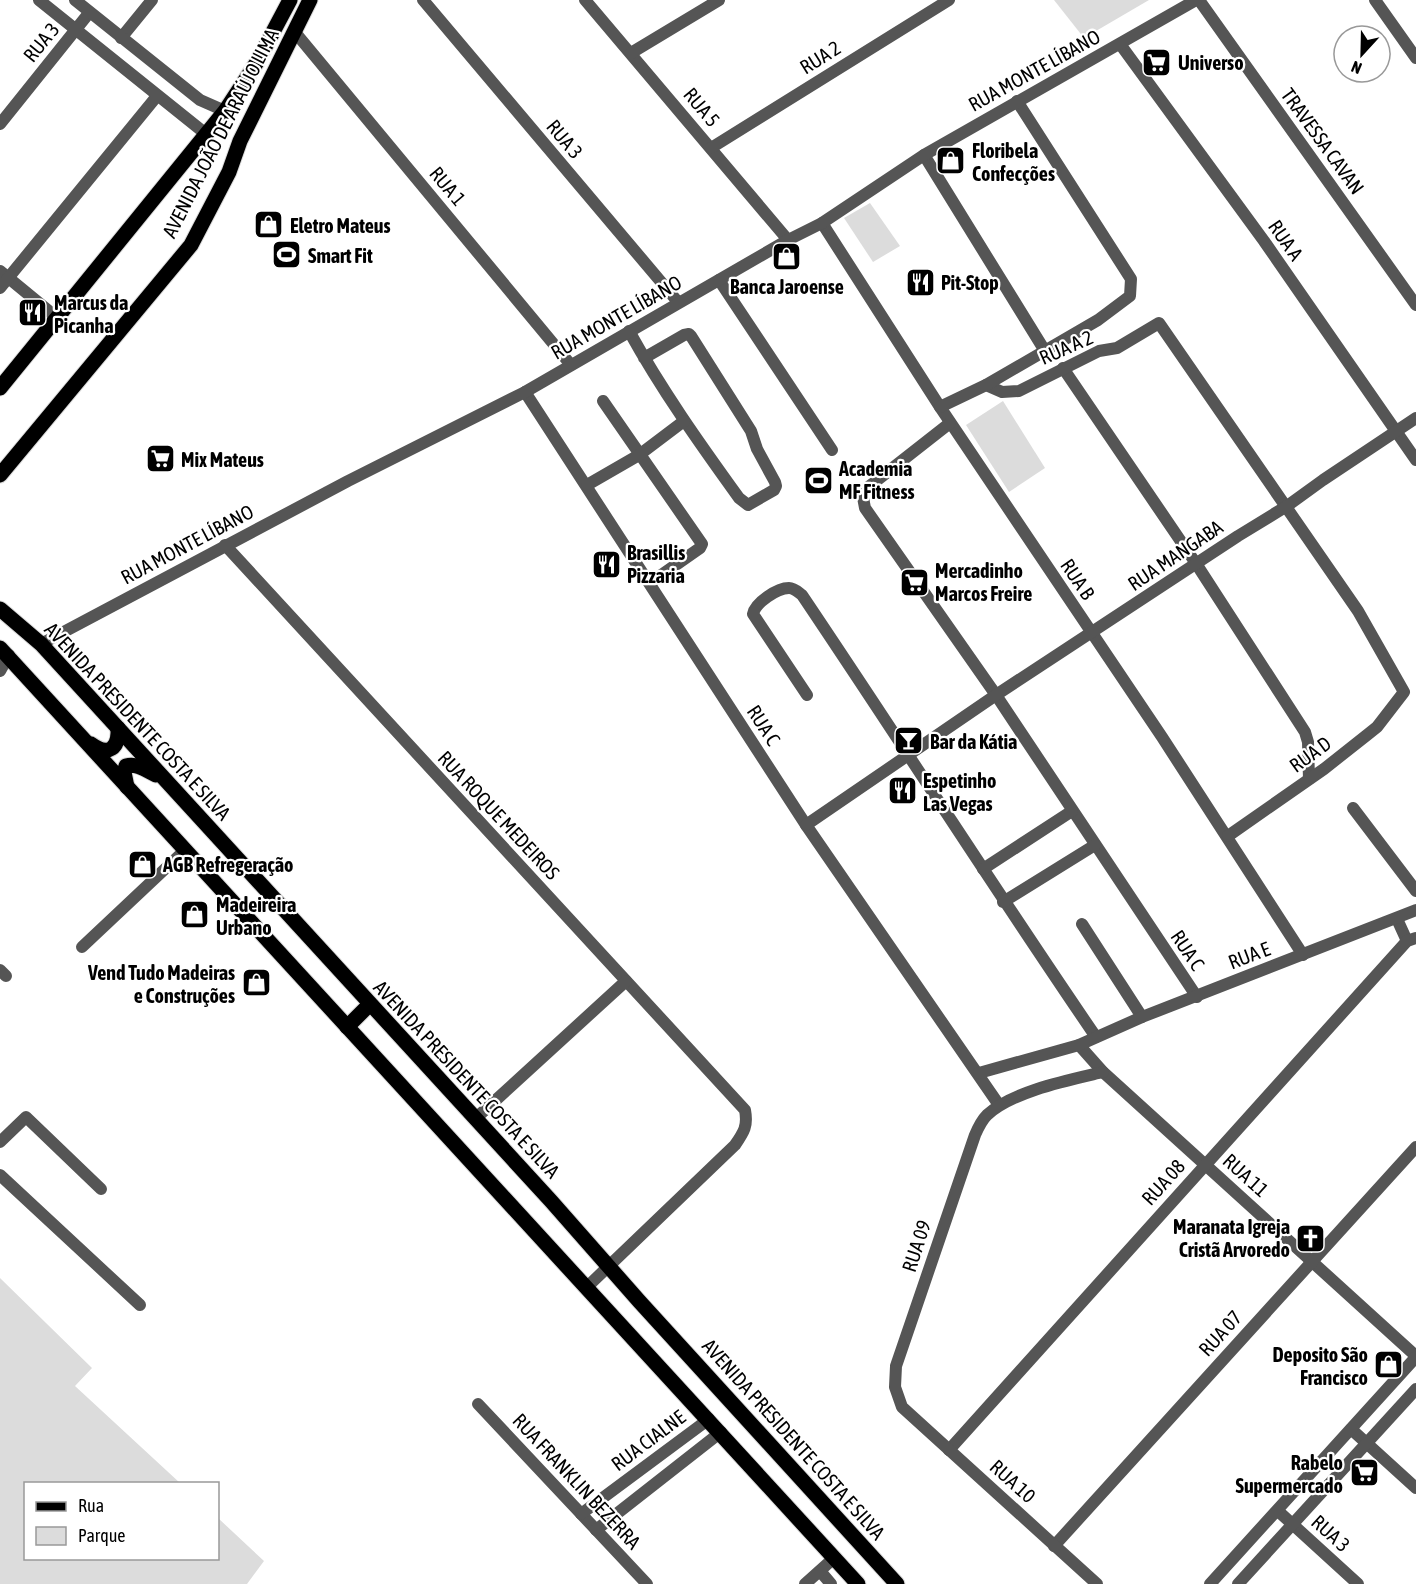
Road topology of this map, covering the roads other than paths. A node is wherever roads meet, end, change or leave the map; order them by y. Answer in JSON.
{"nodes":[{"id":1,"x":39,"y":0,"type":"edge"},
{"id":2,"x":75,"y":0,"type":"edge"},
{"id":3,"x":152,"y":0,"type":"edge"},
{"id":4,"x":290,"y":0,"type":"edge"},
{"id":5,"x":310,"y":0,"type":"edge"},
{"id":6,"x":423,"y":0,"type":"edge"},
{"id":7,"x":585,"y":0,"type":"edge"},
{"id":8,"x":719,"y":0,"type":"edge"},
{"id":9,"x":949,"y":0,"type":"edge"},
{"id":10,"x":1197,"y":0,"type":"edge"},
{"id":11,"x":1375,"y":0,"type":"edge"},
{"id":12,"x":89,"y":13,"type":"junction"},
{"id":13,"x":75,"y":30,"type":"junction"},
{"id":14,"x":294,"y":32,"type":"junction"},
{"id":15,"x":121,"y":38,"type":"junction"},
{"id":16,"x":1120,"y":44,"type":"junction"},
{"id":17,"x":631,"y":53,"type":"junction"},
{"id":18,"x":1416,"y":58,"type":"edge"},
{"id":19,"x":157,"y":96,"type":"junction"},
{"id":20,"x":1017,"y":101,"type":"junction"},
{"id":21,"x":225,"y":111,"type":"junction"},
{"id":22,"x":0,"y":124,"type":"edge"},
{"id":23,"x":206,"y":134,"type":"junction"},
{"id":24,"x":711,"y":148,"type":"junction"},
{"id":25,"x":924,"y":155,"type":"junction"},
{"id":26,"x":822,"y":223,"type":"junction"},
{"id":27,"x":788,"y":240,"type":"junction"},
{"id":28,"x":3,"y":279,"type":"edge"},
{"id":29,"x":719,"y":280,"type":"junction"},
{"id":30,"x":678,"y":302,"type":"junction"},
{"id":31,"x":1416,"y":304,"type":"edge"},
{"id":32,"x":56,"y":317,"type":"junction"},
{"id":33,"x":629,"y":331,"type":"junction"},
{"id":34,"x":1046,"y":351,"type":"junction"},
{"id":35,"x":644,"y":358,"type":"junction"},
{"id":36,"x":571,"y":365,"type":"junction"},
{"id":37,"x":1063,"y":368,"type":"junction"},
{"id":38,"x":986,"y":385,"type":"junction"},
{"id":39,"x":0,"y":388,"type":"edge"},
{"id":40,"x":525,"y":392,"type":"junction"},
{"id":41,"x":603,"y":401,"type":"dead end"},
{"id":42,"x":940,"y":407,"type":"junction"},
{"id":43,"x":1416,"y":418,"type":"edge"},
{"id":44,"x":684,"y":421,"type":"junction"},
{"id":45,"x":950,"y":423,"type":"junction"},
{"id":46,"x":1396,"y":432,"type":"junction"},
{"id":47,"x":832,"y":450,"type":"dead end"},
{"id":48,"x":639,"y":455,"type":"junction"},
{"id":49,"x":1416,"y":460,"type":"edge"},
{"id":50,"x":0,"y":475,"type":"edge"},
{"id":51,"x":587,"y":485,"type":"junction"},
{"id":52,"x":1287,"y":506,"type":"junction"},
{"id":53,"x":225,"y":545,"type":"junction"},
{"id":54,"x":1197,"y":565,"type":"junction"},
{"id":55,"x":650,"y":583,"type":"junction"},
{"id":56,"x":0,"y":609,"type":"edge"},
{"id":57,"x":1092,"y":634,"type":"junction"},
{"id":58,"x":41,"y":644,"type":"junction"},
{"id":59,"x":4,"y":652,"type":"edge"},
{"id":60,"x":0,"y":671,"type":"edge"},
{"id":61,"x":807,"y":695,"type":"dead end"},
{"id":62,"x":996,"y":695,"type":"junction"},
{"id":63,"x":118,"y":728,"type":"junction"},
{"id":64,"x":83,"y":739,"type":"junction"},
{"id":65,"x":910,"y":755,"type":"junction"},
{"id":66,"x":1309,"y":779,"type":"junction"},
{"id":67,"x":166,"y":781,"type":"junction"},
{"id":68,"x":128,"y":788,"type":"junction"},
{"id":69,"x":1353,"y":808,"type":"dead end"},
{"id":70,"x":1072,"y":811,"type":"junction"},
{"id":71,"x":806,"y":825,"type":"junction"},
{"id":72,"x":1228,"y":836,"type":"junction"},
{"id":73,"x":1095,"y":845,"type":"junction"},
{"id":74,"x":184,"y":851,"type":"junction"},
{"id":75,"x":983,"y":869,"type":"junction"},
{"id":76,"x":1416,"y":891,"type":"edge"},
{"id":77,"x":1003,"y":902,"type":"junction"},
{"id":78,"x":1416,"y":910,"type":"edge"},
{"id":79,"x":1397,"y":919,"type":"junction"},
{"id":80,"x":1082,"y":924,"type":"dead end"},
{"id":81,"x":1412,"y":940,"type":"edge"},
{"id":82,"x":82,"y":947,"type":"dead end"},
{"id":83,"x":1304,"y":955,"type":"junction"},
{"id":84,"x":626,"y":981,"type":"junction"},
{"id":85,"x":1197,"y":997,"type":"junction"},
{"id":86,"x":370,"y":1004,"type":"junction"},
{"id":87,"x":1142,"y":1017,"type":"junction"},
{"id":88,"x":347,"y":1026,"type":"junction"},
{"id":89,"x":1096,"y":1037,"type":"junction"},
{"id":90,"x":1079,"y":1045,"type":"junction"},
{"id":91,"x":1103,"y":1072,"type":"junction"},
{"id":92,"x":979,"y":1073,"type":"junction"},
{"id":93,"x":999,"y":1105,"type":"junction"},
{"id":94,"x":475,"y":1119,"type":"junction"},
{"id":95,"x":0,"y":1142,"type":"edge"},
{"id":96,"x":1416,"y":1148,"type":"edge"},
{"id":97,"x":1206,"y":1164,"type":"junction"},
{"id":98,"x":0,"y":1175,"type":"edge"},
{"id":99,"x":101,"y":1189,"type":"dead end"},
{"id":100,"x":1312,"y":1260,"type":"junction"},
{"id":101,"x":609,"y":1267,"type":"junction"},
{"id":102,"x":587,"y":1287,"type":"junction"},
{"id":103,"x":140,"y":1305,"type":"dead end"},
{"id":104,"x":1416,"y":1356,"type":"edge"},
{"id":105,"x":1416,"y":1389,"type":"edge"},
{"id":106,"x":478,"y":1404,"type":"dead end"},
{"id":107,"x":902,"y":1407,"type":"joint"},
{"id":108,"x":709,"y":1419,"type":"junction"},
{"id":109,"x":1351,"y":1429,"type":"junction"},
{"id":110,"x":721,"y":1432,"type":"junction"},
{"id":111,"x":1366,"y":1443,"type":"junction"},
{"id":112,"x":949,"y":1450,"type":"junction"},
{"id":113,"x":1416,"y":1488,"type":"edge"},
{"id":114,"x":1278,"y":1511,"type":"junction"},
{"id":115,"x":581,"y":1514,"type":"junction"},
{"id":116,"x":1291,"y":1524,"type":"junction"},
{"id":117,"x":596,"y":1530,"type":"junction"},
{"id":118,"x":1054,"y":1546,"type":"junction"},
{"id":119,"x":834,"y":1558,"type":"junction"},
{"id":120,"x":820,"y":1571,"type":"junction"},
{"id":121,"x":647,"y":1584,"type":"edge"},
{"id":122,"x":805,"y":1584,"type":"edge"},
{"id":123,"x":831,"y":1584,"type":"edge"},
{"id":124,"x":858,"y":1584,"type":"edge"},
{"id":125,"x":897,"y":1584,"type":"edge"},
{"id":126,"x":1096,"y":1584,"type":"edge"},
{"id":127,"x":1210,"y":1584,"type":"edge"},
{"id":128,"x":1238,"y":1584,"type":"edge"},
{"id":129,"x":1358,"y":1584,"type":"edge"}],
"edges":[{"from":1,"to":13,"type":"street"},
{"from":2,"to":12,"type":"street"},
{"from":3,"to":15,"type":"street"},
{"from":4,"to":21,"type":"main road","name":"AVENIDA JOÃO DE ARAÚJO LIMA"},
{"from":5,"to":14,"type":"main road","name":"AVENIDA JOÃO DE ARAÚJO LIMA"},
{"from":6,"to":30,"type":"street","name":"RUA 3"},
{"from":7,"to":17,"type":"street","name":"RUA 5"},
{"from":8,"to":17,"type":"street"},
{"from":9,"to":24,"type":"street","name":"RUA 2"},
{"from":10,"to":16,"type":"street","name":"RUA MONTE LÍBANO"},
{"from":10,"to":31,"type":"street","name":"TRAVESSA CAVAN"},
{"from":11,"to":18,"type":"street"},
{"from":12,"to":13,"type":"street","name":"RUA 3"},
{"from":12,"to":15,"type":"street"},
{"from":13,"to":19,"type":"street"},
{"from":13,"to":22,"type":"street","name":"RUA 3"},
{"from":14,"to":36,"type":"street","name":"RUA 1"},
{"from":14,"to":50,"type":"main road","name":"AVENIDA JOÃO DE ARAÚJO LIMA"},
{"from":15,"to":21,"type":"street"},
{"from":16,"to":20,"type":"street","name":"RUA MONTE LÍBANO"},
{"from":16,"to":46,"type":"street","name":"RUA A"},
{"from":17,"to":24,"type":"street","name":"RUA 5"},
{"from":19,"to":23,"type":"street"},
{"from":19,"to":28,"type":"street"},
{"from":20,"to":25,"type":"street","name":"RUA MONTE LÍBANO"},
{"from":20,"to":34,"type":"street"},
{"from":21,"to":23,"type":"main road","name":"AVENIDA JOÃO DE ARAÚJO LIMA"},
{"from":23,"to":32,"type":"main road","name":"AVENIDA JOÃO DE ARAÚJO LIMA"},
{"from":24,"to":27,"type":"street","name":"RUA 5"},
{"from":25,"to":26,"type":"street","name":"RUA MONTE LÍBANO"},
{"from":25,"to":34,"type":"street"},
{"from":26,"to":27,"type":"street","name":"RUA MONTE LÍBANO"},
{"from":26,"to":42,"type":"street","name":"RUA B"},
{"from":27,"to":29,"type":"street","name":"RUA MONTE LÍBANO"},
{"from":28,"to":32,"type":"street"},
{"from":29,"to":30,"type":"street","name":"RUA MONTE LÍBANO"},
{"from":29,"to":47,"type":"street"},
{"from":30,"to":33,"type":"street","name":"RUA MONTE LÍBANO"},
{"from":32,"to":39,"type":"main road","name":"AVENIDA JOÃO DE ARAÚJO LIMA"},
{"from":33,"to":35,"type":"street"},
{"from":33,"to":36,"type":"street","name":"RUA MONTE LÍBANO"},
{"from":34,"to":38,"type":"street"},
{"from":35,"to":44,"type":"street"},
{"from":35,"to":44,"type":"street"},
{"from":36,"to":40,"type":"street","name":"RUA MONTE LÍBANO"},
{"from":37,"to":38,"type":"street","name":"RUA A 2"},
{"from":37,"to":52,"type":"street","name":"RUA A 2"},
{"from":37,"to":54,"type":"street"},
{"from":38,"to":42,"type":"street"},
{"from":40,"to":51,"type":"street","name":"RUA C"},
{"from":40,"to":53,"type":"street","name":"RUA MONTE LÍBANO"},
{"from":41,"to":48,"type":"street"},
{"from":42,"to":45,"type":"street","name":"RUA B"},
{"from":43,"to":46,"type":"street","name":"RUA MANGABA"},
{"from":44,"to":48,"type":"street"},
{"from":45,"to":57,"type":"street","name":"RUA B"},
{"from":45,"to":62,"type":"street","name":"RUA C"},
{"from":46,"to":49,"type":"street","name":"RUA A"},
{"from":46,"to":52,"type":"street","name":"RUA MANGABA"},
{"from":48,"to":51,"type":"street"},
{"from":48,"to":55,"type":"street"},
{"from":51,"to":55,"type":"street","name":"RUA C"},
{"from":52,"to":54,"type":"street","name":"RUA MANGABA"},
{"from":52,"to":66,"type":"street","name":"RUA D"},
{"from":53,"to":58,"type":"street","name":"RUA MONTE LÍBANO"},
{"from":53,"to":84,"type":"street","name":"RUA ROQUE MEDEIROS"},
{"from":54,"to":57,"type":"street","name":"RUA MANGABA"},
{"from":54,"to":66,"type":"street"},
{"from":55,"to":71,"type":"street","name":"RUA C"},
{"from":56,"to":58,"type":"main road","name":"AVENIDA PRESIDENTE COSTA E SILVA"},
{"from":57,"to":62,"type":"street","name":"RUA MANGABA"},
{"from":57,"to":72,"type":"street","name":"RUA B"},
{"from":58,"to":63,"type":"main road","name":"AVENIDA PRESIDENTE COSTA E SILVA"},
{"from":59,"to":60,"type":"street"},
{"from":59,"to":64,"type":"main road"},
{"from":61,"to":65,"type":"street"},
{"from":62,"to":65,"type":"street","name":"RUA MANGABA"},
{"from":62,"to":70,"type":"street","name":"RUA C"},
{"from":63,"to":64,"type":"main road"},
{"from":63,"to":67,"type":"main road","name":"AVENIDA PRESIDENTE COSTA E SILVA"},
{"from":64,"to":68,"type":"main road"},
{"from":65,"to":71,"type":"street","name":"RUA MANGABA"},
{"from":65,"to":75,"type":"street"},
{"from":66,"to":72,"type":"street","name":"RUA D"},
{"from":67,"to":68,"type":"main road"},
{"from":67,"to":86,"type":"main road","name":"AVENIDA PRESIDENTE COSTA E SILVA"},
{"from":68,"to":74,"type":"main road"},
{"from":69,"to":76,"type":"street"},
{"from":70,"to":73,"type":"street","name":"RUA C"},
{"from":70,"to":75,"type":"street"},
{"from":71,"to":92,"type":"street","name":"RUA C"},
{"from":72,"to":83,"type":"street","name":"RUA B"},
{"from":73,"to":77,"type":"street"},
{"from":73,"to":85,"type":"street","name":"RUA C"},
{"from":74,"to":82,"type":"street"},
{"from":74,"to":88,"type":"main road"},
{"from":75,"to":77,"type":"street"},
{"from":77,"to":89,"type":"street"},
{"from":78,"to":79,"type":"street","name":"RUA E"},
{"from":79,"to":81,"type":"street"},
{"from":79,"to":83,"type":"street","name":"RUA E"},
{"from":80,"to":87,"type":"street"},
{"from":81,"to":97,"type":"street","name":"RUA 08"},
{"from":83,"to":85,"type":"street","name":"RUA E"},
{"from":84,"to":94,"type":"street"},
{"from":84,"to":101,"type":"street","name":"RUA ROQUE MEDEIROS"},
{"from":85,"to":87,"type":"street","name":"RUA E"},
{"from":86,"to":88,"type":"main road"},
{"from":86,"to":94,"type":"main road","name":"AVENIDA PRESIDENTE COSTA E SILVA"},
{"from":87,"to":89,"type":"street","name":"RUA E"},
{"from":88,"to":102,"type":"main road"},
{"from":89,"to":90,"type":"street"},
{"from":90,"to":91,"type":"street"},
{"from":90,"to":92,"type":"street"},
{"from":91,"to":93,"type":"street","name":"RUA 09"},
{"from":91,"to":97,"type":"street","name":"RUA 11"},
{"from":92,"to":93,"type":"street"},
{"from":93,"to":107,"type":"street","name":"RUA 09"},
{"from":94,"to":101,"type":"main road","name":"AVENIDA PRESIDENTE COSTA E SILVA"},
{"from":95,"to":99,"type":"street"},
{"from":96,"to":100,"type":"street","name":"RUA 07"},
{"from":97,"to":100,"type":"street","name":"RUA 11"},
{"from":97,"to":112,"type":"street","name":"RUA 08"},
{"from":98,"to":103,"type":"street"},
{"from":100,"to":104,"type":"street","name":"RUA 11"},
{"from":100,"to":118,"type":"street","name":"RUA 07"},
{"from":101,"to":102,"type":"street"},
{"from":101,"to":125,"type":"main road","name":"AVENIDA PRESIDENTE COSTA E SILVA"},
{"from":102,"to":108,"type":"main road"},
{"from":104,"to":109,"type":"street"},
{"from":105,"to":111,"type":"street"},
{"from":106,"to":115,"type":"street","name":"RUA FRANKLIN BEZERRA"},
{"from":107,"to":112,"type":"street","name":"RUA 10"},
{"from":108,"to":110,"type":"main road"},
{"from":108,"to":115,"type":"street","name":"RUA CIALNE"},
{"from":109,"to":111,"type":"street"},
{"from":109,"to":114,"type":"street"},
{"from":110,"to":117,"type":"street","name":"RUA CIALNE"},
{"from":110,"to":119,"type":"main road"},
{"from":111,"to":113,"type":"street"},
{"from":111,"to":116,"type":"street"},
{"from":112,"to":118,"type":"street","name":"RUA 10"},
{"from":114,"to":116,"type":"street","name":"RUA 3"},
{"from":114,"to":127,"type":"street"},
{"from":115,"to":117,"type":"street","name":"RUA FRANKLIN BEZERRA"},
{"from":116,"to":128,"type":"street"},
{"from":116,"to":129,"type":"street","name":"RUA 3"},
{"from":117,"to":121,"type":"street","name":"RUA FRANKLIN BEZERRA"},
{"from":118,"to":126,"type":"street","name":"RUA 10"},
{"from":119,"to":120,"type":"street"},
{"from":119,"to":124,"type":"main road"},
{"from":120,"to":122,"type":"street"},
{"from":120,"to":123,"type":"street"}]}
